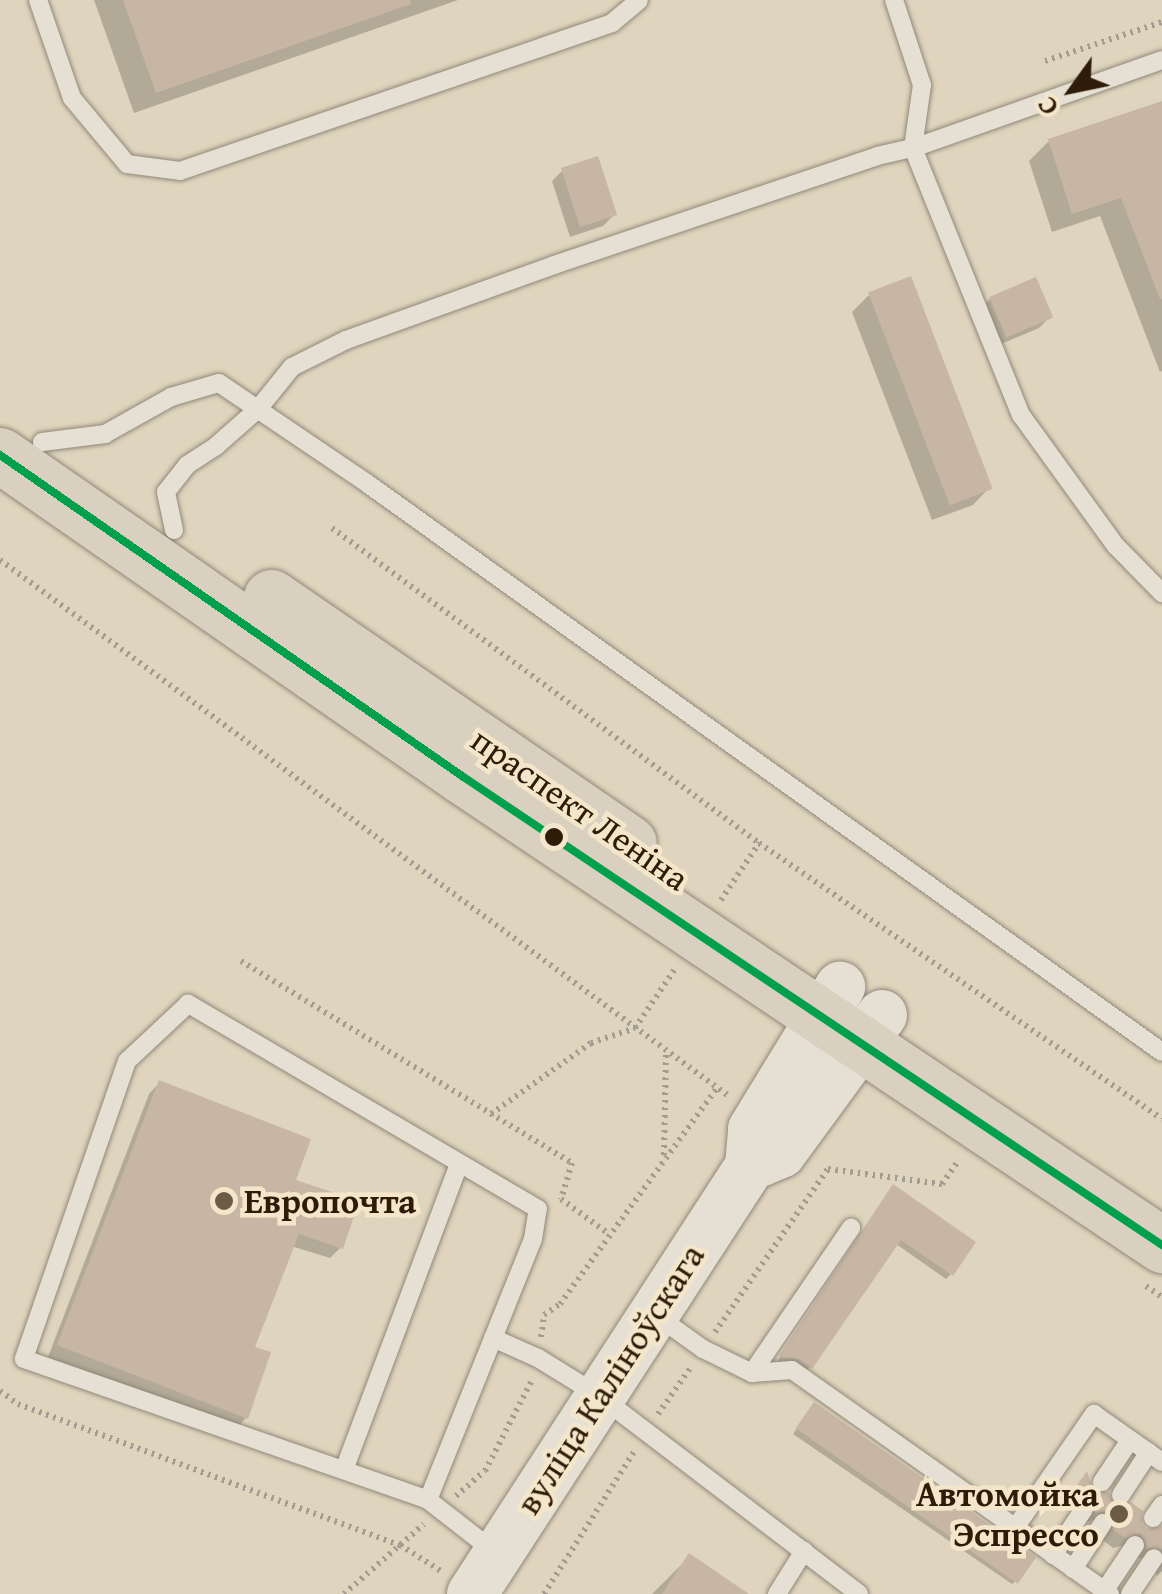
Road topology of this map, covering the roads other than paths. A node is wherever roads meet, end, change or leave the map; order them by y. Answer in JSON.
{"nodes":[{"id":1,"x":38,"y":0,"type":"edge"},
{"id":2,"x":639,"y":0,"type":"edge"},
{"id":3,"x":894,"y":0,"type":"edge"},
{"id":4,"x":1162,"y":60,"type":"edge"},
{"id":5,"x":912,"y":148,"type":"junction"},
{"id":6,"x":258,"y":410,"type":"junction"},
{"id":7,"x":14,"y":436,"type":"edge"},
{"id":8,"x":174,"y":530,"type":"junction"},
{"id":9,"x":1162,"y":593,"type":"edge"},
{"id":10,"x":852,"y":1017,"type":"junction"},
{"id":11,"x":1162,"y":1052,"type":"edge"},
{"id":12,"x":458,"y":1166,"type":"junction"},
{"id":13,"x":1162,"y":1201,"type":"edge"},
{"id":14,"x":851,"y":1228,"type":"dead end"},
{"id":15,"x":1162,"y":1245,"type":"edge"},
{"id":16,"x":652,"y":1312,"type":"junction"},
{"id":17,"x":493,"y":1338,"type":"junction"},
{"id":18,"x":752,"y":1373,"type":"junction"},
{"id":19,"x":598,"y":1395,"type":"junction"},
{"id":20,"x":1130,"y":1440,"type":"junction"},
{"id":21,"x":1155,"y":1457,"type":"edge"},
{"id":22,"x":344,"y":1470,"type":"junction"},
{"id":23,"x":1102,"y":1482,"type":"dead end"},
{"id":24,"x":1121,"y":1495,"type":"dead end"},
{"id":25,"x":428,"y":1500,"type":"junction"},
{"id":26,"x":1084,"y":1509,"type":"dead end"},
{"id":27,"x":1103,"y":1522,"type":"dead end"},
{"id":28,"x":1015,"y":1528,"type":"junction"},
{"id":29,"x":1135,"y":1545,"type":"dead end"},
{"id":30,"x":804,"y":1552,"type":"junction"},
{"id":31,"x":1053,"y":1554,"type":"junction"},
{"id":32,"x":1154,"y":1558,"type":"dead end"},
{"id":33,"x":1073,"y":1568,"type":"junction"},
{"id":34,"x":484,"y":1574,"type":"edge"},
{"id":35,"x":1108,"y":1592,"type":"edge"},
{"id":36,"x":778,"y":1594,"type":"edge"},
{"id":37,"x":859,"y":1594,"type":"edge"},
{"id":38,"x":1130,"y":1594,"type":"edge"}],
"edges":[{"from":1,"to":2,"type":"lane"},
{"from":3,"to":5,"type":"lane"},
{"from":4,"to":5,"type":"lane"},
{"from":5,"to":6,"type":"lane"},
{"from":5,"to":9,"type":"lane"},
{"from":6,"to":7,"type":"lane"},
{"from":6,"to":8,"type":"lane"},
{"from":6,"to":11,"type":"lane"},
{"from":7,"to":8,"type":"main road","name":"праспект Леніна"},
{"from":7,"to":10,"type":"main road","name":"праспект Леніна"},
{"from":8,"to":10,"type":"main road","name":"праспект Леніна"},
{"from":10,"to":13,"type":"main road","name":"праспект Леніна"},
{"from":10,"to":15,"type":"main road","name":"праспект Леніна"},
{"from":10,"to":16,"type":"street","name":"вуліца Каліноўскага"},
{"from":12,"to":17,"type":"lane"},
{"from":12,"to":22,"type":"lane"},
{"from":12,"to":22,"type":"lane"},
{"from":14,"to":18,"type":"lane"},
{"from":16,"to":18,"type":"lane"},
{"from":16,"to":19,"type":"street","name":"вуліца Каліноўскага"},
{"from":17,"to":19,"type":"lane"},
{"from":17,"to":25,"type":"lane"},
{"from":18,"to":28,"type":"lane"},
{"from":19,"to":30,"type":"lane"},
{"from":19,"to":34,"type":"street","name":"вуліца Каліноўскага"},
{"from":20,"to":21,"type":"lane"},
{"from":20,"to":23,"type":"lane"},
{"from":20,"to":28,"type":"lane"},
{"from":21,"to":24,"type":"lane"},
{"from":22,"to":25,"type":"lane"},
{"from":25,"to":34,"type":"lane"},
{"from":26,"to":31,"type":"lane"},
{"from":27,"to":33,"type":"lane"},
{"from":28,"to":31,"type":"lane"},
{"from":29,"to":35,"type":"lane"},
{"from":30,"to":36,"type":"lane"},
{"from":30,"to":37,"type":"lane"},
{"from":31,"to":33,"type":"lane"},
{"from":32,"to":38,"type":"lane"},
{"from":33,"to":35,"type":"lane"}]}
